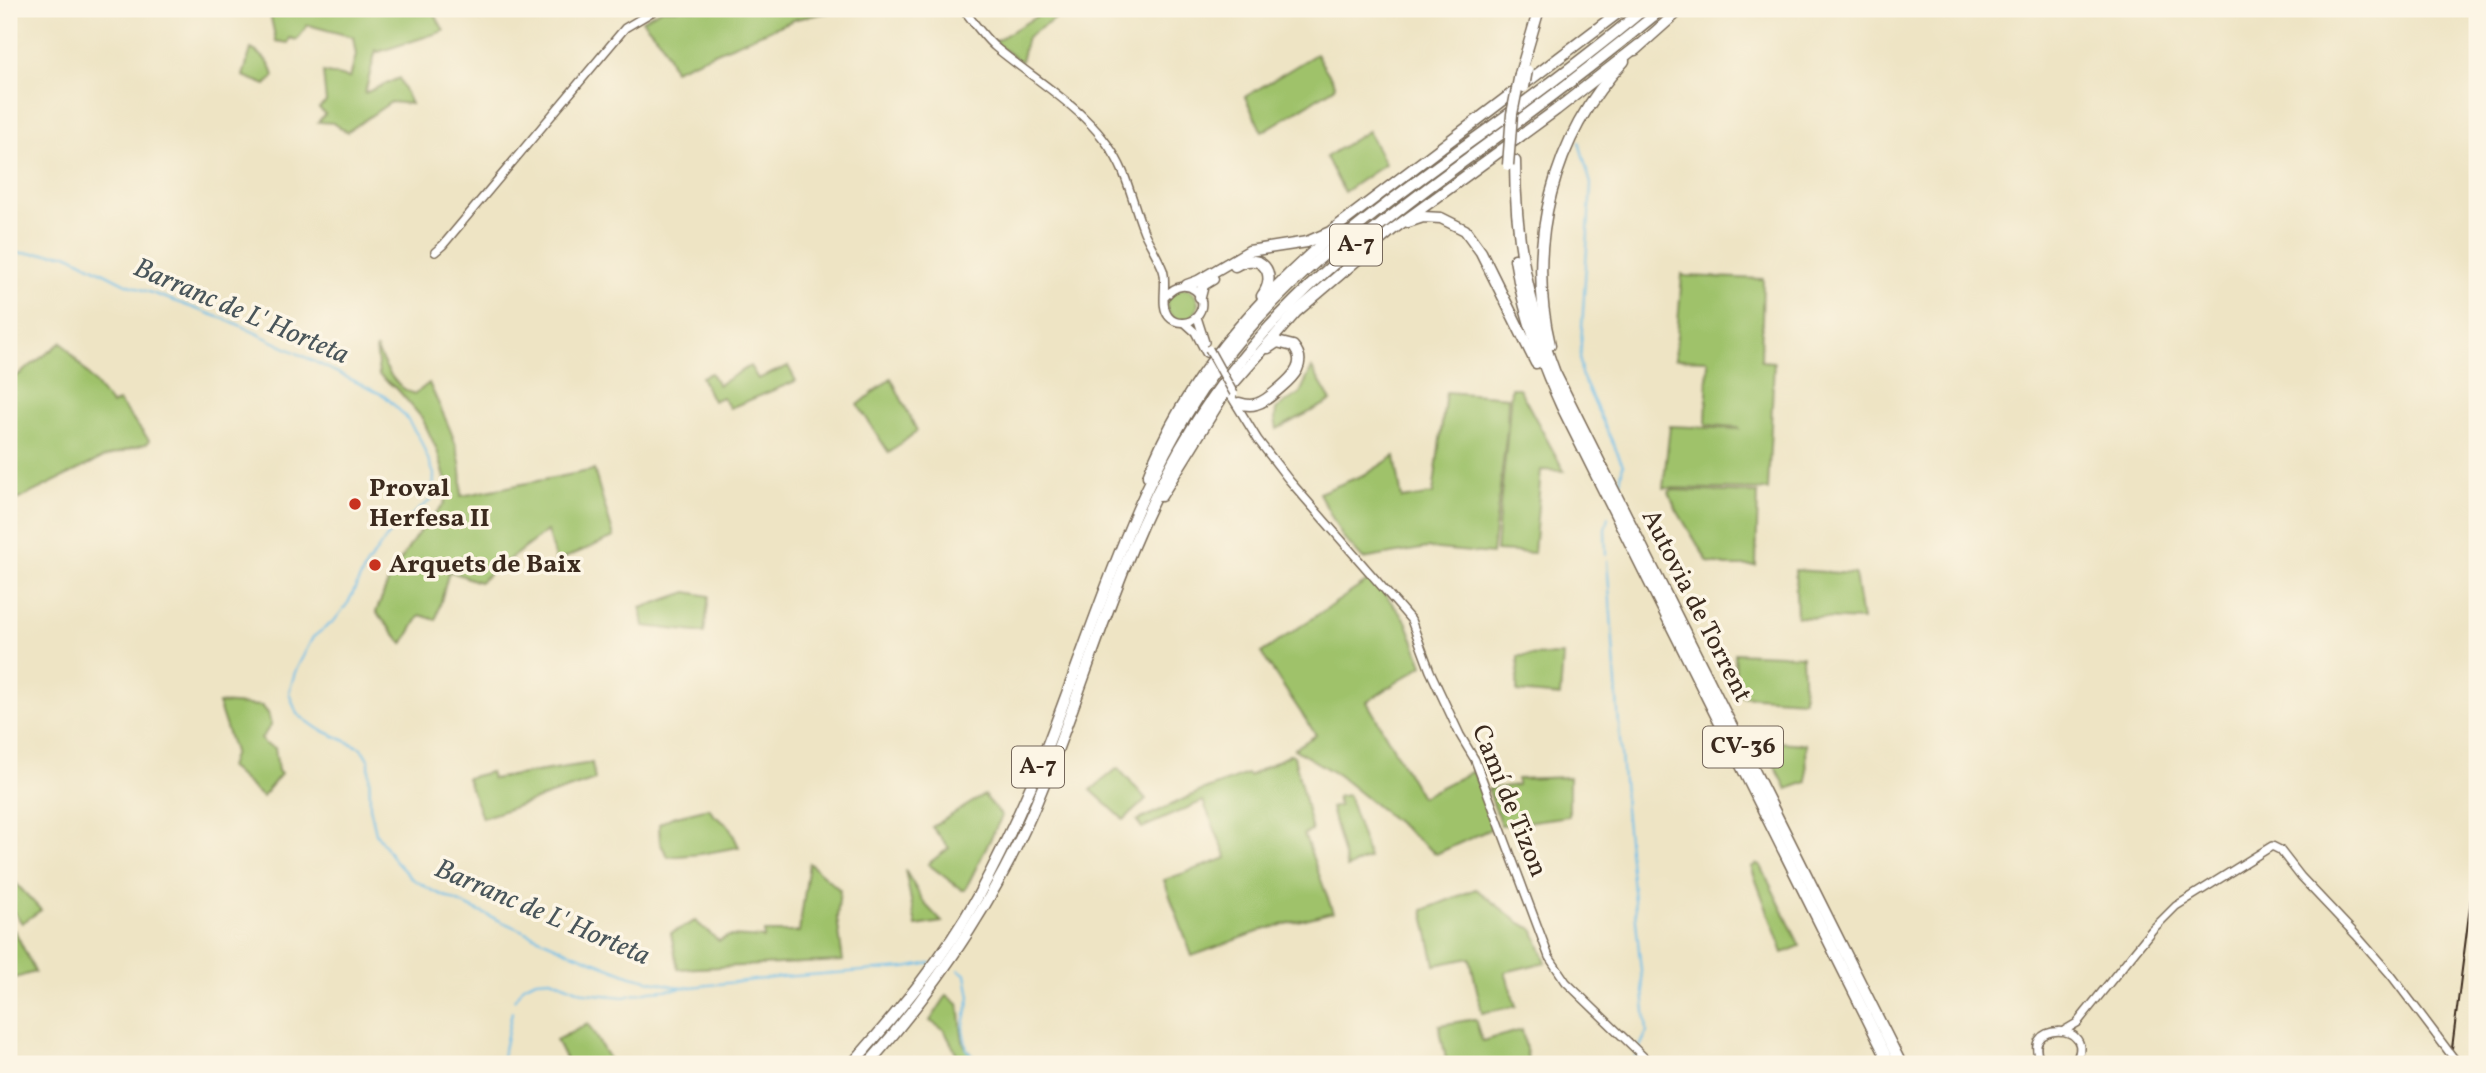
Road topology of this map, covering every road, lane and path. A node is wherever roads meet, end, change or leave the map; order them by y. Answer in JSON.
{"nodes":[{"id":1,"x":657,"y":9,"type":"edge"},
{"id":2,"x":963,"y":9,"type":"edge"},
{"id":3,"x":1539,"y":9,"type":"edge"},
{"id":4,"x":1546,"y":9,"type":"edge"},
{"id":5,"x":1623,"y":9,"type":"edge"},
{"id":6,"x":1644,"y":9,"type":"edge"},
{"id":7,"x":1662,"y":9,"type":"edge"},
{"id":8,"x":1681,"y":9,"type":"edge"},
{"id":9,"x":1639,"y":45,"type":"junction"},
{"id":10,"x":1523,"y":72,"type":"junction"},
{"id":11,"x":1512,"y":163,"type":"junction"},
{"id":12,"x":1368,"y":202,"type":"junction"},
{"id":13,"x":1387,"y":235,"type":"junction"},
{"id":14,"x":435,"y":252,"type":"dead end"},
{"id":15,"x":1163,"y":271,"type":"junction"},
{"id":16,"x":1183,"y":286,"type":"junction"},
{"id":17,"x":1166,"y":296,"type":"junction"},
{"id":18,"x":1200,"y":297,"type":"junction"},
{"id":19,"x":1255,"y":306,"type":"junction"},
{"id":20,"x":1197,"y":317,"type":"junction"},
{"id":21,"x":1185,"y":323,"type":"junction"},
{"id":22,"x":1207,"y":351,"type":"junction"},
{"id":23,"x":1256,"y":356,"type":"junction"},
{"id":24,"x":1235,"y":398,"type":"junction"},
{"id":25,"x":1584,"y":430,"type":"junction"},
{"id":26,"x":1597,"y":481,"type":"junction"},
{"id":27,"x":1149,"y":511,"type":"junction"},
{"id":28,"x":1127,"y":532,"type":"junction"},
{"id":29,"x":2077,"y":1023,"type":"junction"},
{"id":30,"x":2065,"y":1031,"type":"junction"},
{"id":31,"x":2076,"y":1038,"type":"junction"},
{"id":32,"x":2038,"y":1055,"type":"junction"},
{"id":33,"x":852,"y":1064,"type":"edge"},
{"id":34,"x":868,"y":1064,"type":"edge"},
{"id":35,"x":1651,"y":1064,"type":"edge"},
{"id":36,"x":1889,"y":1064,"type":"edge"},
{"id":37,"x":1903,"y":1064,"type":"edge"},
{"id":38,"x":2032,"y":1064,"type":"edge"},
{"id":39,"x":2043,"y":1064,"type":"edge"},
{"id":40,"x":2074,"y":1064,"type":"edge"},
{"id":41,"x":2458,"y":1064,"type":"edge"}],
"edges":[{"from":1,"to":14,"type":"street"},
{"from":2,"to":15,"type":"street"},
{"from":3,"to":10,"type":"highway"},
{"from":4,"to":10,"type":"highway"},
{"from":5,"to":12,"type":"highway"},
{"from":6,"to":28,"type":"highway","number":"A-7"},
{"from":7,"to":27,"type":"highway","number":"A-7"},
{"from":8,"to":9,"type":"highway"},
{"from":9,"to":13,"type":"highway"},
{"from":9,"to":25,"type":"highway"},
{"from":10,"to":11,"type":"highway","bridge":true},
{"from":11,"to":25,"type":"highway"},
{"from":11,"to":26,"type":"highway"},
{"from":12,"to":16,"type":"highway"},
{"from":12,"to":19,"type":"highway"},
{"from":13,"to":23,"type":"highway"},
{"from":13,"to":26,"type":"highway"},
{"from":15,"to":16,"type":"street"},
{"from":15,"to":17,"type":"street"},
{"from":16,"to":17,"type":"street"},
{"from":16,"to":18,"type":"street"},
{"from":17,"to":21,"type":"street"},
{"from":18,"to":19,"type":"highway"},
{"from":18,"to":20,"type":"street"},
{"from":19,"to":28,"type":"highway"},
{"from":20,"to":21,"type":"street"},
{"from":20,"to":22,"type":"street","name":"Camí de Tizon"},
{"from":21,"to":22,"type":"street","name":"Camí de Tizon"},
{"from":22,"to":24,"type":"street","name":"Camí de Tizon","bridge":true},
{"from":23,"to":24,"type":"highway"},
{"from":23,"to":27,"type":"highway"},
{"from":24,"to":35,"type":"street","name":"Camí de Tizon"},
{"from":25,"to":37,"type":"highway","name":"Autovia de Torrent","number":"CV-36"},
{"from":26,"to":36,"type":"highway","name":"Autovia de Torrent","number":"CV-36"},
{"from":27,"to":34,"type":"highway","number":"A-7"},
{"from":28,"to":33,"type":"highway","number":"A-7"},
{"from":29,"to":30,"type":"street"},
{"from":29,"to":31,"type":"street"},
{"from":29,"to":41,"type":"street","bridge":true},
{"from":30,"to":31,"type":"street"},
{"from":30,"to":32,"type":"street"},
{"from":31,"to":40,"type":"street"},
{"from":32,"to":38,"type":"street"},
{"from":32,"to":39,"type":"street"}]}
